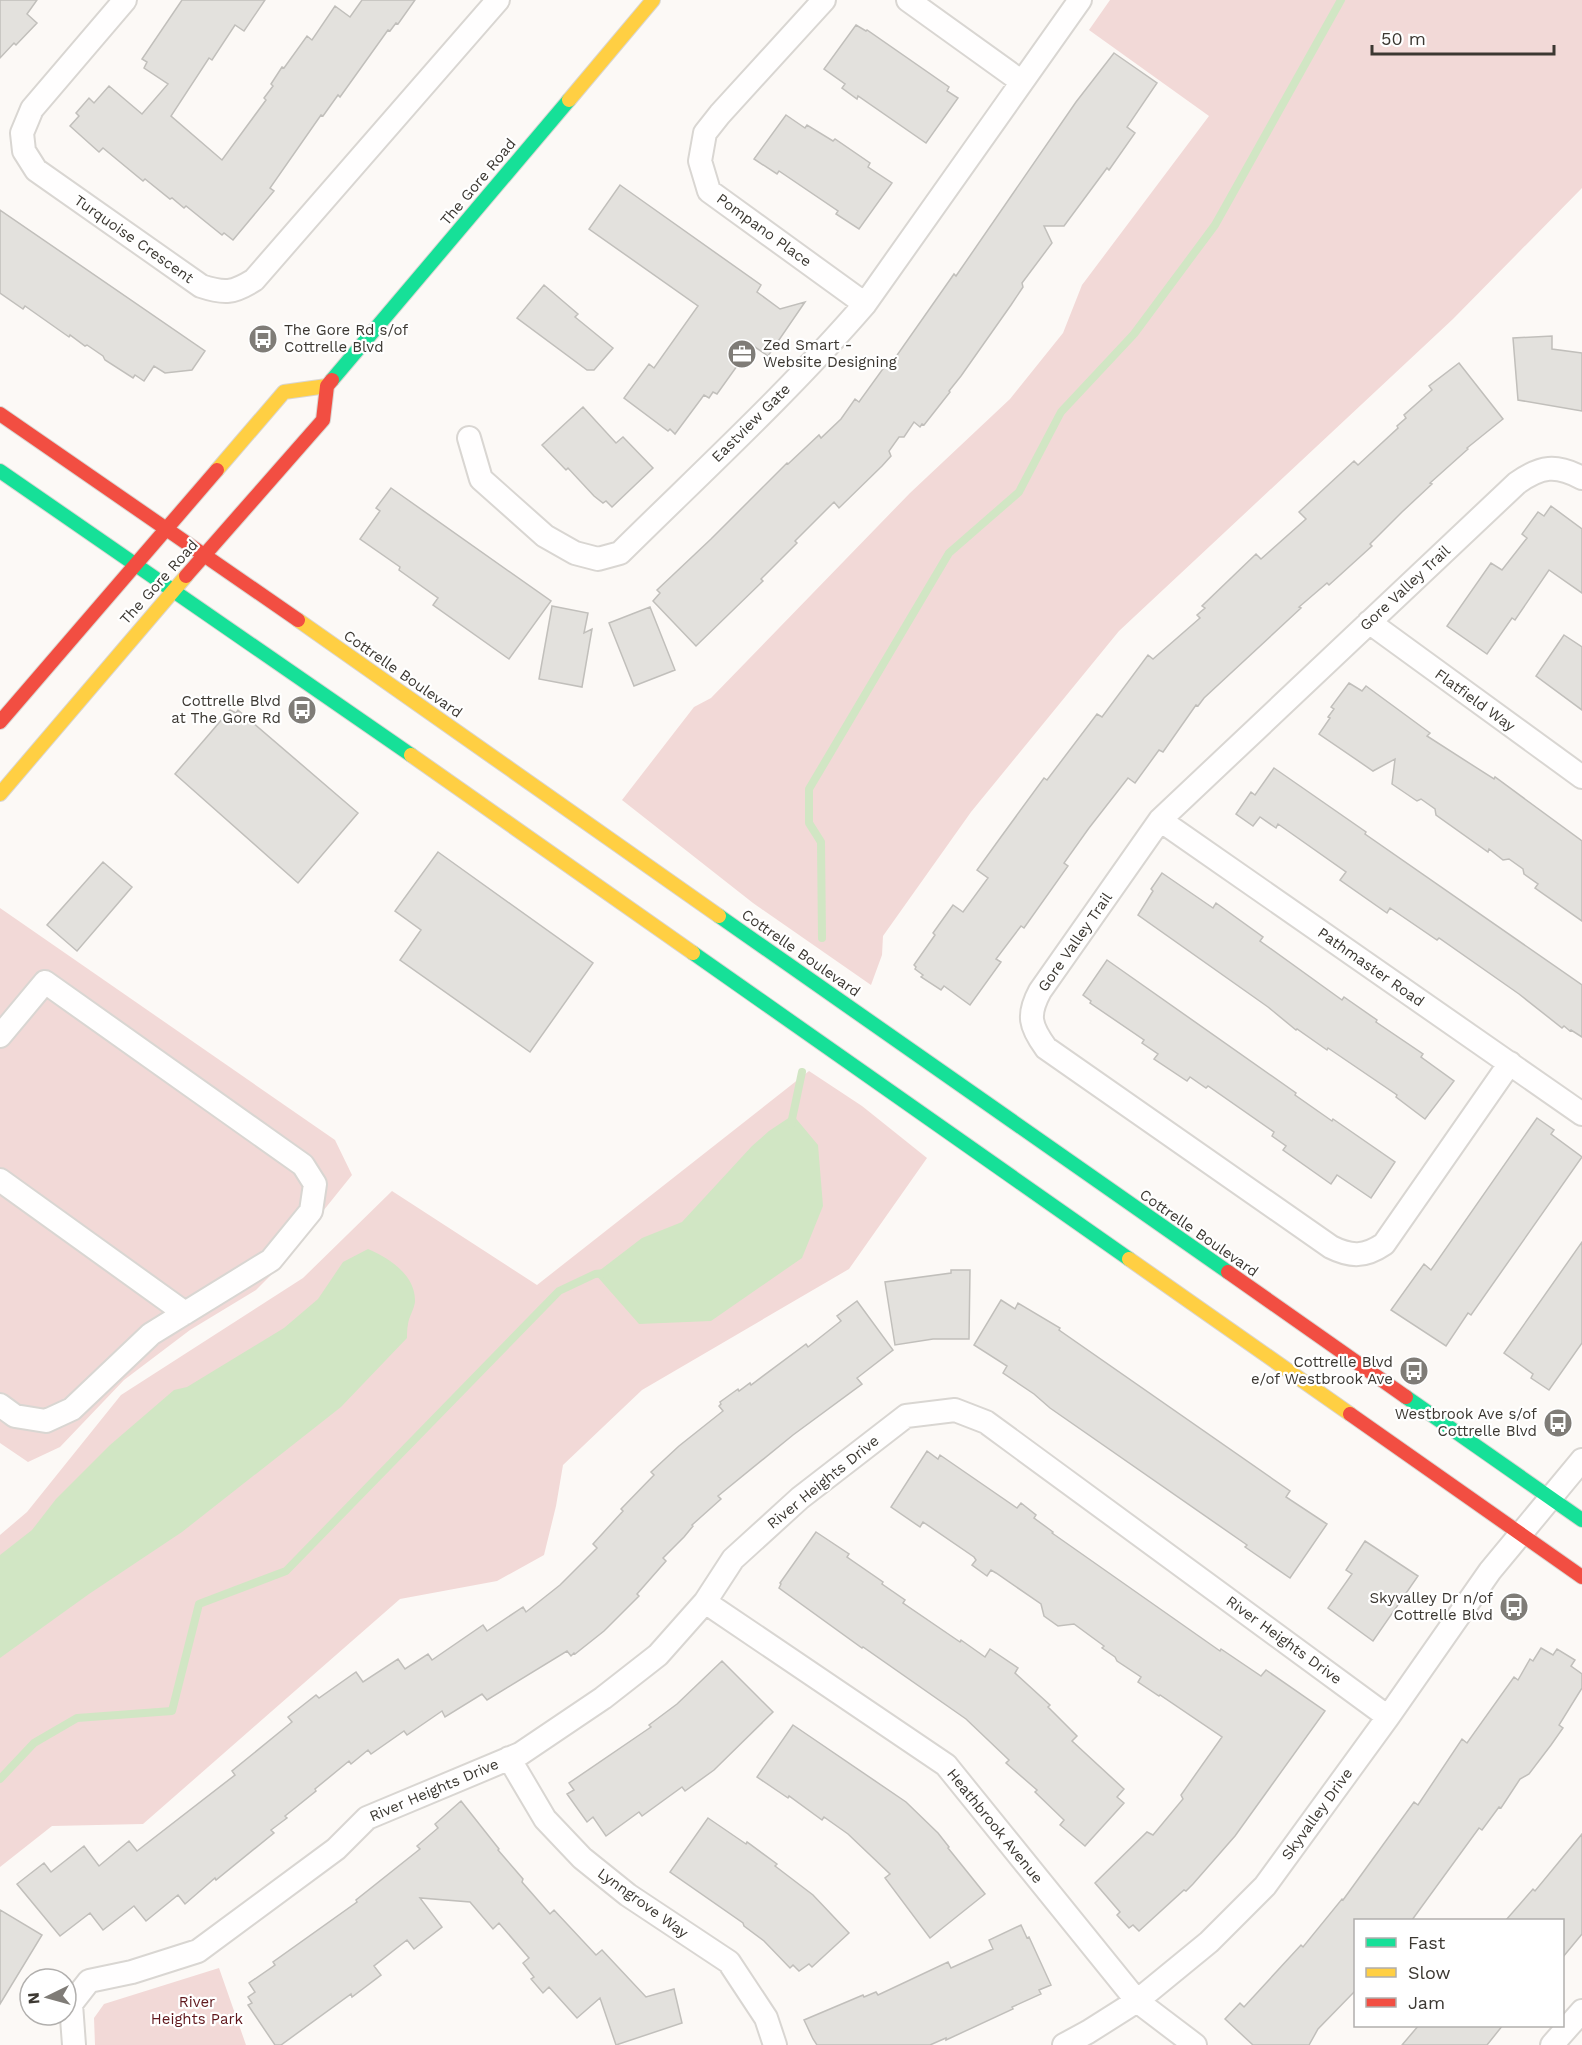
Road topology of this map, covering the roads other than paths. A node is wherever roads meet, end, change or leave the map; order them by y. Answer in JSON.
{"nodes":[{"id":1,"x":125,"y":0,"type":"edge"},
{"id":2,"x":498,"y":0,"type":"edge"},
{"id":3,"x":653,"y":0,"type":"edge"},
{"id":4,"x":824,"y":0,"type":"edge"},
{"id":5,"x":908,"y":0,"type":"edge"},
{"id":6,"x":1080,"y":0,"type":"edge"},
{"id":7,"x":1022,"y":82,"type":"junction"},
{"id":8,"x":865,"y":304,"type":"junction"},
{"id":9,"x":327,"y":386,"type":"junction"},
{"id":10,"x":0,"y":414,"type":"edge"},
{"id":11,"x":469,"y":438,"type":"dead end"},
{"id":12,"x":0,"y":471,"type":"edge"},
{"id":13,"x":1582,"y":478,"type":"edge"},
{"id":14,"x":166,"y":529,"type":"junction"},
{"id":15,"x":205,"y":556,"type":"junction"},
{"id":16,"x":135,"y":564,"type":"junction"},
{"id":17,"x":174,"y":590,"type":"junction"},
{"id":18,"x":1369,"y":622,"type":"junction"},
{"id":19,"x":0,"y":722,"type":"edge"},
{"id":20,"x":1582,"y":777,"type":"edge"},
{"id":21,"x":0,"y":794,"type":"edge"},
{"id":22,"x":1160,"y":820,"type":"junction"},
{"id":23,"x":0,"y":1036,"type":"edge"},
{"id":24,"x":1510,"y":1063,"type":"junction"},
{"id":25,"x":1582,"y":1114,"type":"edge"},
{"id":26,"x":0,"y":1180,"type":"edge"},
{"id":27,"x":185,"y":1313,"type":"junction"},
{"id":28,"x":0,"y":1405,"type":"edge"},
{"id":29,"x":1582,"y":1460,"type":"edge"},
{"id":30,"x":1550,"y":1498,"type":"junction"},
{"id":31,"x":1582,"y":1520,"type":"edge"},
{"id":32,"x":1521,"y":1534,"type":"junction"},
{"id":33,"x":1582,"y":1577,"type":"edge"},
{"id":34,"x":705,"y":1602,"type":"junction"},
{"id":35,"x":1388,"y":1717,"type":"junction"},
{"id":36,"x":509,"y":1758,"type":"junction"},
{"id":37,"x":1137,"y":2001,"type":"junction"},
{"id":38,"x":1582,"y":2011,"type":"edge"},
{"id":39,"x":74,"y":2045,"type":"edge"},
{"id":40,"x":775,"y":2045,"type":"edge"},
{"id":41,"x":1064,"y":2045,"type":"edge"},
{"id":42,"x":1195,"y":2045,"type":"edge"},
{"id":43,"x":1552,"y":2045,"type":"edge"}],
"edges":[{"from":1,"to":2,"type":"street","name":"Turquoise Crescent"},
{"from":3,"to":9,"type":"main road","name":"The Gore Road"},
{"from":4,"to":8,"type":"street","name":"Pompano Place"},
{"from":5,"to":7,"type":"street"},
{"from":6,"to":7,"type":"street","name":"Eastview Gate"},
{"from":7,"to":8,"type":"street","name":"Eastview Gate"},
{"from":8,"to":11,"type":"street","name":"Eastview Gate"},
{"from":9,"to":14,"type":"main road","name":"The Gore Road"},
{"from":9,"to":15,"type":"main road","name":"The Gore Road"},
{"from":10,"to":14,"type":"main road","name":"Cottrelle Boulevard"},
{"from":12,"to":16,"type":"main road"},
{"from":13,"to":18,"type":"street","name":"Gore Valley Trail"},
{"from":14,"to":15,"type":"main road","name":"Cottrelle Boulevard"},
{"from":14,"to":16,"type":"main road","name":"The Gore Road"},
{"from":15,"to":17,"type":"main road","name":"The Gore Road"},
{"from":15,"to":30,"type":"main road","name":"Cottrelle Boulevard"},
{"from":16,"to":17,"type":"main road"},
{"from":16,"to":19,"type":"main road","name":"The Gore Road"},
{"from":17,"to":21,"type":"main road","name":"The Gore Road"},
{"from":17,"to":32,"type":"main road"},
{"from":18,"to":20,"type":"street","name":"Flatfield Way"},
{"from":18,"to":22,"type":"street","name":"Gore Valley Trail"},
{"from":22,"to":24,"type":"street","name":"Pathmaster Road"},
{"from":22,"to":24,"type":"street","name":"Gore Valley Trail"},
{"from":23,"to":27,"type":"street"},
{"from":24,"to":25,"type":"street","name":"Pathmaster Road"},
{"from":26,"to":27,"type":"street"},
{"from":27,"to":28,"type":"street"},
{"from":29,"to":30,"type":"street","name":"Skyvalley Drive"},
{"from":30,"to":31,"type":"main road","name":"Cottrelle Boulevard"},
{"from":30,"to":32,"type":"street","name":"Skyvalley Drive"},
{"from":32,"to":33,"type":"main road"},
{"from":32,"to":35,"type":"street","name":"Skyvalley Drive"},
{"from":34,"to":35,"type":"street","name":"River Heights Drive"},
{"from":34,"to":36,"type":"street","name":"River Heights Drive"},
{"from":34,"to":37,"type":"street","name":"Heathbrook Avenue"},
{"from":35,"to":37,"type":"street","name":"Skyvalley Drive"},
{"from":36,"to":39,"type":"street","name":"River Heights Drive"},
{"from":36,"to":40,"type":"street","name":"Lynngrove Way"},
{"from":37,"to":41,"type":"street","name":"Skyvalley Drive"},
{"from":37,"to":42,"type":"street","name":"Heathbrook Avenue"},
{"from":38,"to":43,"type":"street"}]}
